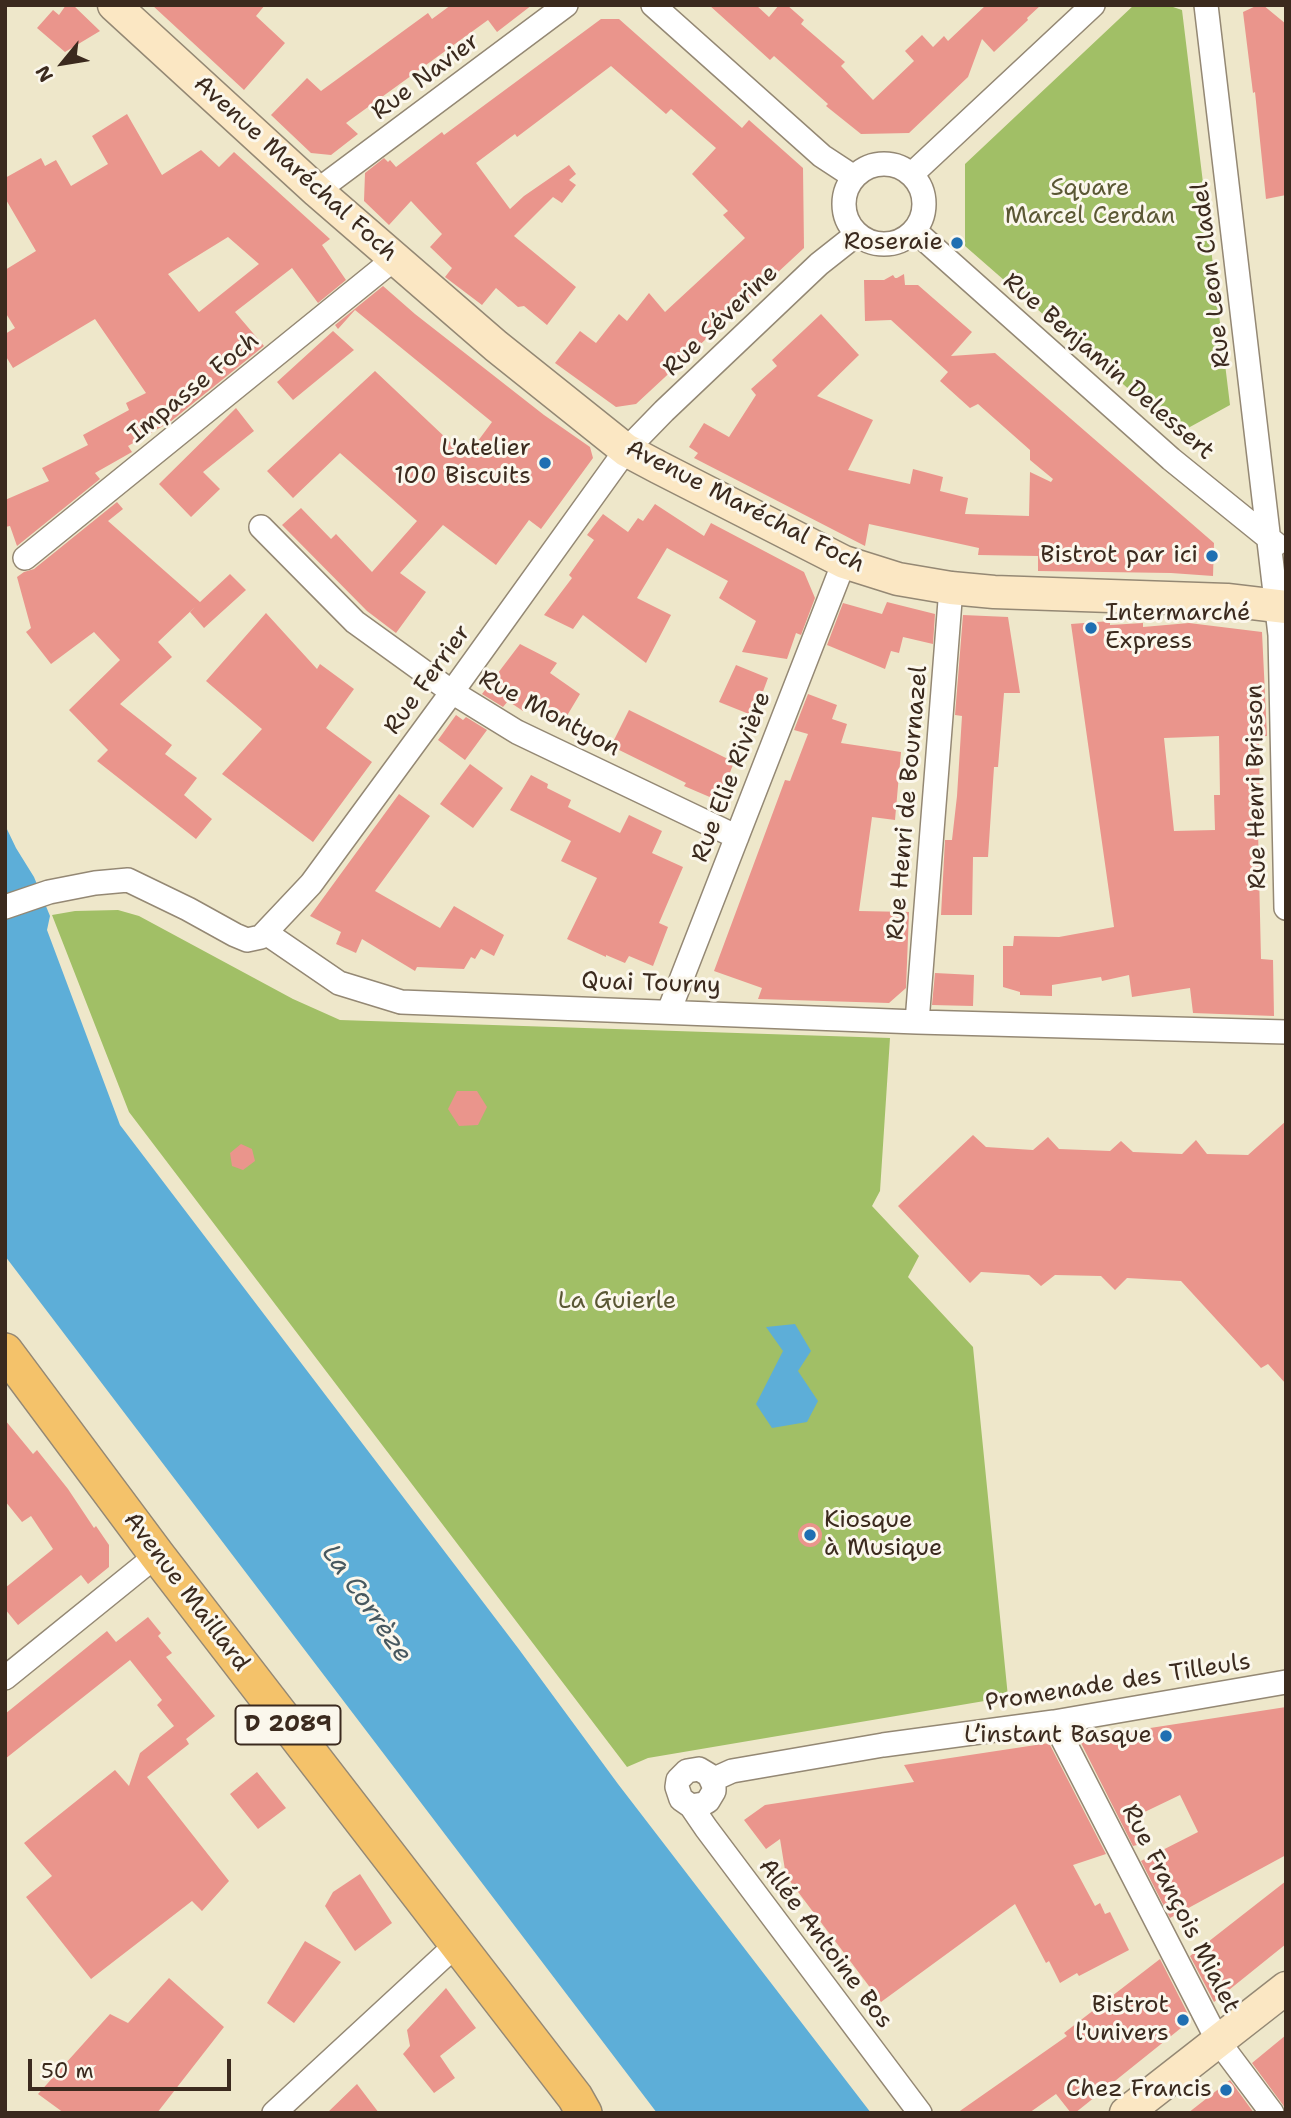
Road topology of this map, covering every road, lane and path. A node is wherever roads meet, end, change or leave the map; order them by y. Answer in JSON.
{"nodes":[{"id":1,"x":114,"y":5,"type":"edge"},
{"id":2,"x":566,"y":5,"type":"edge"},
{"id":3,"x":653,"y":5,"type":"edge"},
{"id":4,"x":1093,"y":5,"type":"edge"},
{"id":5,"x":1206,"y":5,"type":"edge"},
{"id":6,"x":912,"y":174,"type":"junction"},
{"id":7,"x":854,"y":177,"type":"junction"},
{"id":8,"x":317,"y":191,"type":"junction"},
{"id":9,"x":915,"y":231,"type":"junction"},
{"id":10,"x":857,"y":234,"type":"junction"},
{"id":11,"x":394,"y":259,"type":"junction"},
{"id":12,"x":626,"y":450,"type":"junction"},
{"id":13,"x":261,"y":527,"type":"dead end"},
{"id":14,"x":1278,"y":546,"type":"edge"},
{"id":15,"x":25,"y":558,"type":"dead end"},
{"id":16,"x":844,"y":562,"type":"junction"},
{"id":17,"x":951,"y":588,"type":"junction"},
{"id":18,"x":1282,"y":607,"type":"edge"},
{"id":19,"x":452,"y":692,"type":"junction"},
{"id":20,"x":737,"y":837,"type":"junction"},
{"id":21,"x":5,"y":907,"type":"edge"},
{"id":22,"x":1286,"y":908,"type":"edge"},
{"id":23,"x":266,"y":933,"type":"junction"},
{"id":24,"x":669,"y":1011,"type":"junction"},
{"id":25,"x":917,"y":1022,"type":"junction"},
{"id":26,"x":1286,"y":1032,"type":"edge"},
{"id":27,"x":11,"y":1371,"type":"edge"},
{"id":28,"x":157,"y":1555,"type":"junction"},
{"id":29,"x":5,"y":1678,"type":"edge"},
{"id":30,"x":1286,"y":1682,"type":"edge"},
{"id":31,"x":1055,"y":1721,"type":"junction"},
{"id":32,"x":712,"y":1780,"type":"junction"},
{"id":33,"x":691,"y":1805,"type":"junction"},
{"id":34,"x":457,"y":1944,"type":"junction"},
{"id":35,"x":1286,"y":1988,"type":"edge"},
{"id":36,"x":1218,"y":2041,"type":"junction"},
{"id":37,"x":584,"y":2107,"type":"edge"},
{"id":38,"x":274,"y":2113,"type":"edge"},
{"id":39,"x":920,"y":2113,"type":"edge"},
{"id":40,"x":1126,"y":2113,"type":"edge"},
{"id":41,"x":1272,"y":2113,"type":"edge"}],
"edges":[{"from":1,"to":8,"type":"street","name":"Avenue Maréchal Foch"},
{"from":2,"to":8,"type":"street","name":"Rue Navier"},
{"from":3,"to":7,"type":"street"},
{"from":4,"to":6,"type":"street"},
{"from":5,"to":14,"type":"street","name":"Rue Leon Cladel"},
{"from":6,"to":7,"type":"street"},
{"from":6,"to":9,"type":"street"},
{"from":7,"to":10,"type":"street"},
{"from":8,"to":11,"type":"street","name":"Avenue Maréchal Foch"},
{"from":9,"to":10,"type":"street"},
{"from":9,"to":14,"type":"street","name":"Rue Benjamin Delessert"},
{"from":10,"to":12,"type":"street","name":"Rue Séverine"},
{"from":11,"to":12,"type":"street","name":"Avenue Maréchal Foch"},
{"from":11,"to":15,"type":"street","name":"Impasse Foch"},
{"from":12,"to":16,"type":"street","name":"Avenue Maréchal Foch"},
{"from":12,"to":19,"type":"street","name":"Rue Ferrier"},
{"from":13,"to":19,"type":"street","name":"Rue Montyon"},
{"from":14,"to":18,"type":"street","name":"Rue Henri Brisson"},
{"from":16,"to":17,"type":"street","name":"Avenue Maréchal Foch"},
{"from":16,"to":20,"type":"street","name":"Rue Elie Rivière"},
{"from":17,"to":18,"type":"street","name":"Avenue Maréchal Foch"},
{"from":17,"to":25,"type":"street","name":"Rue Henri de Bournazel"},
{"from":18,"to":22,"type":"street","name":"Rue Henri Brisson"},
{"from":19,"to":20,"type":"street","name":"Rue Montyon"},
{"from":19,"to":23,"type":"street","name":"Rue Ferrier"},
{"from":20,"to":24,"type":"street","name":"Rue Elie Rivière"},
{"from":21,"to":23,"type":"street"},
{"from":23,"to":24,"type":"street","name":"Quai Tourny"},
{"from":24,"to":25,"type":"street","name":"Quai Tourny"},
{"from":25,"to":26,"type":"street","name":"Quai Tourny"},
{"from":27,"to":28,"type":"main road","name":"Avenue Maillard","number":"D 2089"},
{"from":28,"to":29,"type":"street"},
{"from":28,"to":34,"type":"main road","name":"Avenue Maillard","number":"D 2089"},
{"from":30,"to":31,"type":"street","name":"Promenade des Tilleuls"},
{"from":31,"to":32,"type":"street","name":"Promenade des Tilleuls"},
{"from":31,"to":36,"type":"street","name":"Rue François Mialet"},
{"from":32,"to":33,"type":"street"},
{"from":32,"to":33,"type":"street"},
{"from":33,"to":39,"type":"street","name":"Allée Antoine Bos"},
{"from":34,"to":37,"type":"main road","name":"Avenue Maillard","number":"D 2089"},
{"from":34,"to":38,"type":"street"},
{"from":35,"to":36,"type":"street"},
{"from":36,"to":40,"type":"street"},
{"from":36,"to":41,"type":"street","name":"Rue François Mialet"}]}
